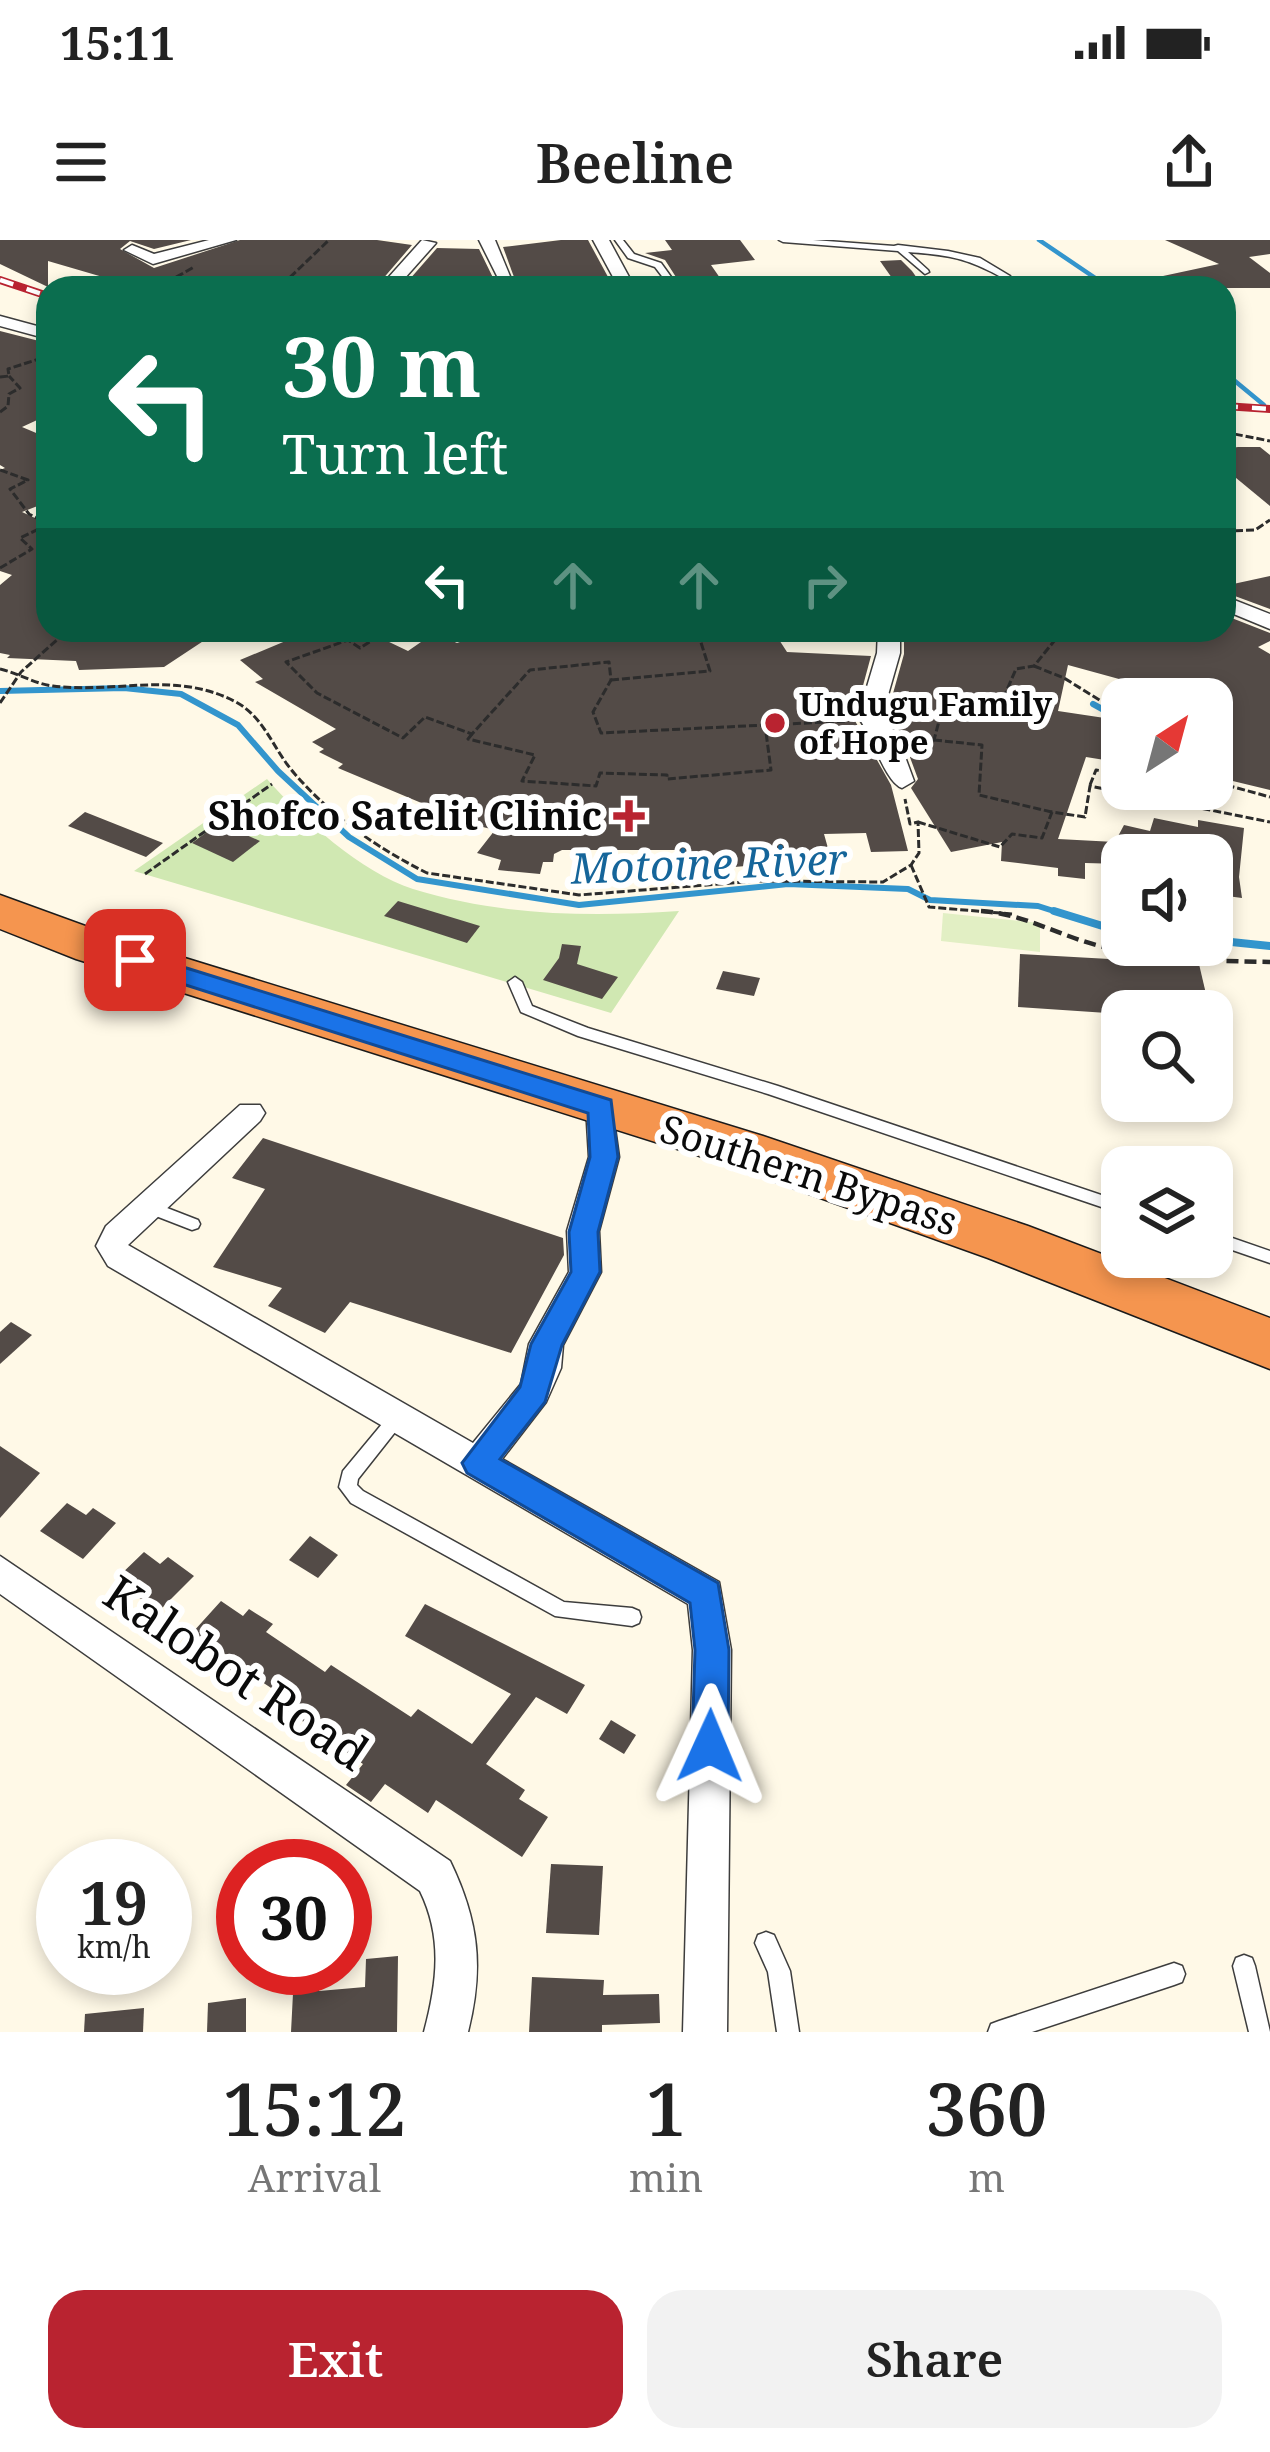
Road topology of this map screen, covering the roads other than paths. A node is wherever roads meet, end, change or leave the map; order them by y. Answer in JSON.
{"nodes":[{"id":1,"x":228,"y":240,"type":"edge"},
{"id":2,"x":487,"y":240,"type":"edge"},
{"id":3,"x":601,"y":240,"type":"edge"},
{"id":4,"x":619,"y":240,"type":"edge"},
{"id":5,"x":783,"y":240,"type":"edge"},
{"id":6,"x":434,"y":241,"type":"edge"},
{"id":7,"x":406,"y":242,"type":"edge"},
{"id":8,"x":209,"y":245,"type":"junction"},
{"id":9,"x":898,"y":248,"type":"junction"},
{"id":10,"x":132,"y":250,"type":"dead end"},
{"id":11,"x":192,"y":261,"type":"dead end"},
{"id":12,"x":925,"y":272,"type":"dead end"},
{"id":13,"x":1006,"y":275,"type":"dead end"},
{"id":14,"x":399,"y":276,"type":"edge"},
{"id":15,"x":505,"y":276,"type":"edge"},
{"id":16,"x":620,"y":276,"type":"edge"},
{"id":17,"x":666,"y":276,"type":"edge"},
{"id":18,"x":0,"y":321,"type":"edge"},
{"id":19,"x":36,"y":331,"type":"edge"},
{"id":20,"x":1236,"y":607,"type":"edge"},
{"id":21,"x":1270,"y":622,"type":"edge"},
{"id":22,"x":888,"y":642,"type":"edge"},
{"id":23,"x":902,"y":781,"type":"road end"},
{"id":24,"x":0,"y":884,"type":"edge"},
{"id":25,"x":0,"y":911,"type":"edge"},
{"id":26,"x":515,"y":982,"type":"dead end"},
{"id":27,"x":601,"y":1107,"type":"junction"},
{"id":28,"x":250,"y":1113,"type":"dead end"},
{"id":29,"x":1101,"y":1201,"type":"edge"},
{"id":30,"x":148,"y":1207,"type":"junction"},
{"id":31,"x":192,"y":1224,"type":"dead end"},
{"id":32,"x":1101,"y":1243,"type":"edge"},
{"id":33,"x":1233,"y":1244,"type":"edge"},
{"id":34,"x":1270,"y":1257,"type":"edge"},
{"id":35,"x":1188,"y":1278,"type":"edge"},
{"id":36,"x":1270,"y":1312,"type":"edge"},
{"id":37,"x":1270,"y":1344,"type":"edge"},
{"id":38,"x":398,"y":1417,"type":"junction"},
{"id":39,"x":478,"y":1463,"type":"junction"},
{"id":40,"x":0,"y":1573,"type":"edge"},
{"id":41,"x":632,"y":1617,"type":"dead end"},
{"id":42,"x":766,"y":1943,"type":"dead end"},
{"id":43,"x":1244,"y":1966,"type":"dead end"},
{"id":44,"x":1174,"y":1974,"type":"dead end"},
{"id":45,"x":446,"y":2032,"type":"edge"},
{"id":46,"x":705,"y":2032,"type":"edge"},
{"id":47,"x":788,"y":2032,"type":"edge"},
{"id":48,"x":999,"y":2032,"type":"edge"},
{"id":49,"x":1260,"y":2032,"type":"edge"}],
"edges":[{"from":1,"to":8,"type":"street"},
{"from":2,"to":15,"type":"street"},
{"from":3,"to":16,"type":"street"},
{"from":4,"to":17,"type":"lane"},
{"from":5,"to":9,"type":"lane"},
{"from":6,"to":7,"type":"street"},
{"from":6,"to":14,"type":"street"},
{"from":8,"to":10,"type":"street"},
{"from":8,"to":11,"type":"street"},
{"from":9,"to":12,"type":"lane"},
{"from":9,"to":13,"type":"lane"},
{"from":18,"to":19,"type":"street"},
{"from":20,"to":21,"type":"street"},
{"from":22,"to":23,"type":"street"},
{"from":24,"to":32,"type":"highway","name":"Southern Bypass"},
{"from":25,"to":27,"type":"highway","name":"Southern Bypass"},
{"from":26,"to":29,"type":"lane"},
{"from":27,"to":37,"type":"highway","name":"Southern Bypass"},
{"from":27,"to":39,"type":"street"},
{"from":28,"to":30,"type":"street"},
{"from":30,"to":31,"type":"lane"},
{"from":30,"to":38,"type":"street"},
{"from":33,"to":34,"type":"lane"},
{"from":35,"to":36,"type":"highway"},
{"from":38,"to":39,"type":"street"},
{"from":38,"to":41,"type":"lane"},
{"from":39,"to":46,"type":"street"},
{"from":40,"to":45,"type":"street","name":"Kalobot Road"},
{"from":42,"to":47,"type":"lane"},
{"from":43,"to":49,"type":"lane"},
{"from":44,"to":48,"type":"lane"}]}
